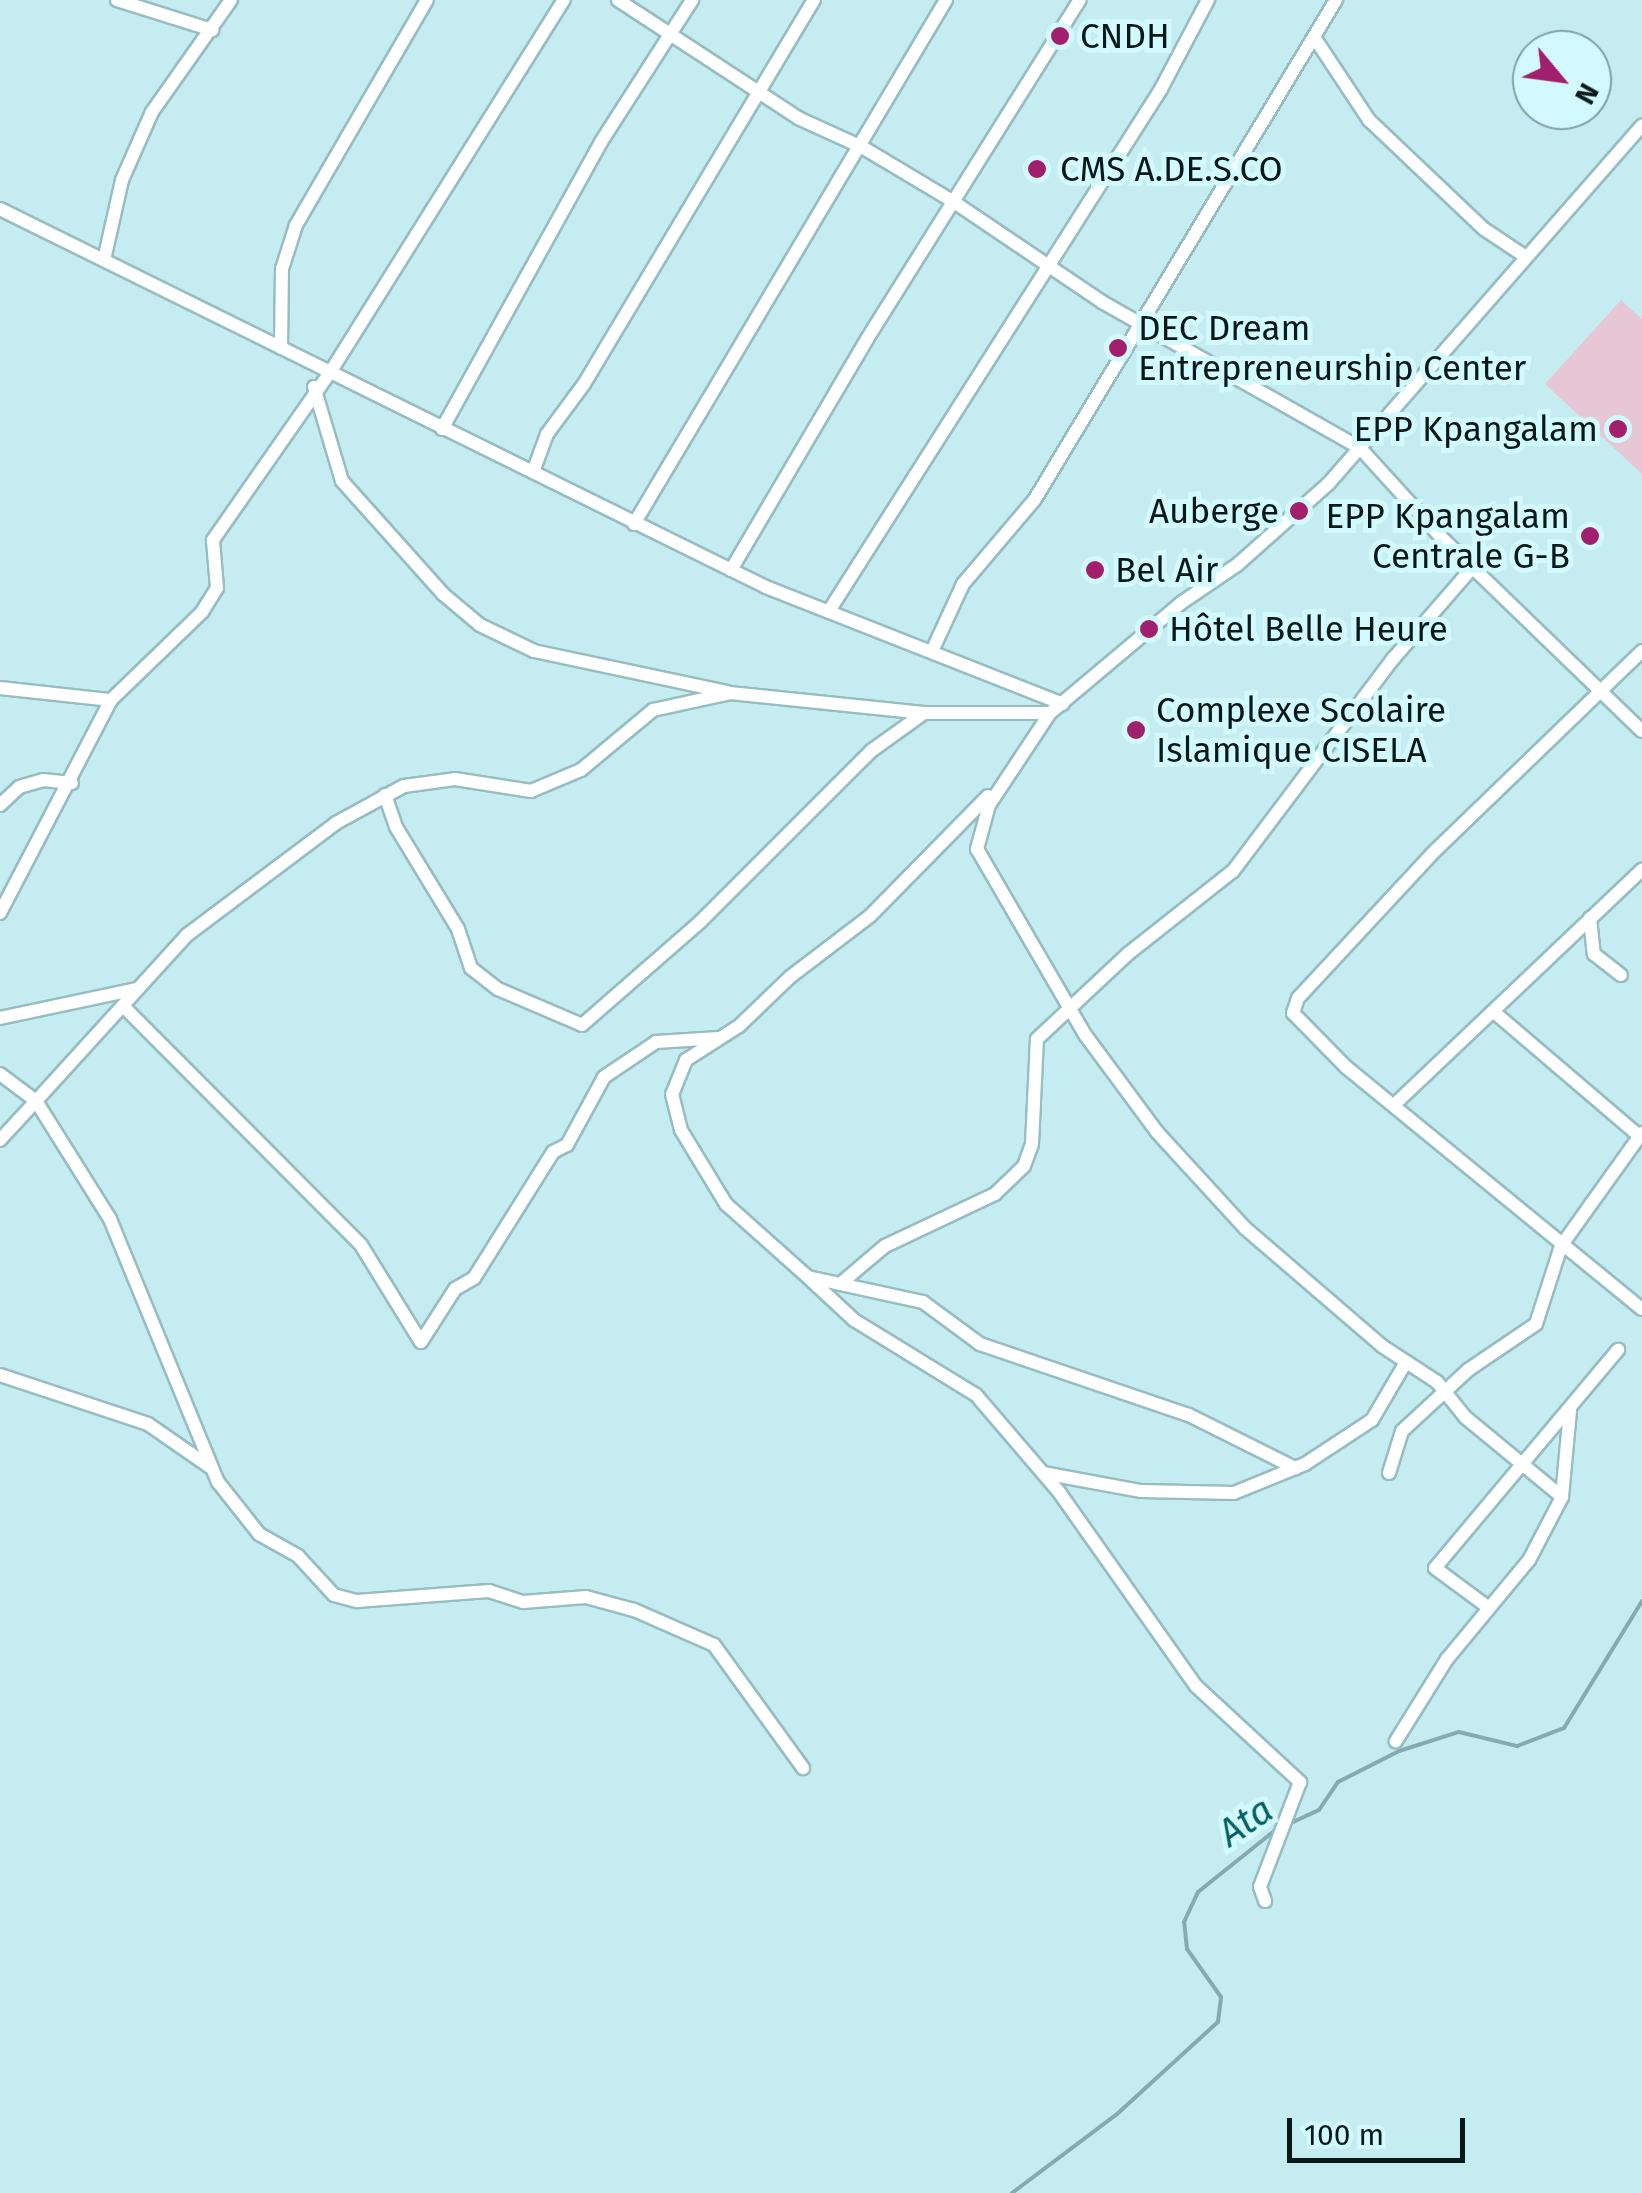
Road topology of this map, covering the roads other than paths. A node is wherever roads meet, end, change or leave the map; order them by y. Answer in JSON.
{"nodes":[{"id":1,"x":117,"y":0,"type":"edge"},
{"id":2,"x":231,"y":0,"type":"edge"},
{"id":3,"x":427,"y":0,"type":"edge"},
{"id":4,"x":564,"y":0,"type":"edge"},
{"id":5,"x":618,"y":0,"type":"edge"},
{"id":6,"x":692,"y":0,"type":"edge"},
{"id":7,"x":814,"y":0,"type":"edge"},
{"id":8,"x":946,"y":0,"type":"edge"},
{"id":9,"x":1080,"y":0,"type":"edge"},
{"id":10,"x":1208,"y":0,"type":"edge"},
{"id":11,"x":1336,"y":0,"type":"edge"},
{"id":12,"x":212,"y":30,"type":"junction"},
{"id":13,"x":672,"y":33,"type":"junction"},
{"id":14,"x":1316,"y":40,"type":"junction"},
{"id":15,"x":759,"y":88,"type":"junction"},
{"id":16,"x":1642,"y":126,"type":"edge"},
{"id":17,"x":862,"y":146,"type":"junction"},
{"id":18,"x":954,"y":202,"type":"junction"},
{"id":19,"x":0,"y":209,"type":"edge"},
{"id":20,"x":1526,"y":257,"type":"junction"},
{"id":21,"x":104,"y":260,"type":"junction"},
{"id":22,"x":1049,"y":268,"type":"junction"},
{"id":23,"x":1142,"y":325,"type":"junction"},
{"id":24,"x":281,"y":348,"type":"junction"},
{"id":25,"x":330,"y":371,"type":"junction"},
{"id":26,"x":314,"y":387,"type":"junction"},
{"id":27,"x":442,"y":429,"type":"junction"},
{"id":28,"x":1360,"y":448,"type":"junction"},
{"id":29,"x":533,"y":472,"type":"junction"},
{"id":30,"x":634,"y":524,"type":"junction"},
{"id":31,"x":1473,"y":567,"type":"junction"},
{"id":32,"x":731,"y":570,"type":"junction"},
{"id":33,"x":830,"y":610,"type":"junction"},
{"id":34,"x":933,"y":649,"type":"junction"},
{"id":35,"x":1642,"y":652,"type":"edge"},
{"id":36,"x":0,"y":688,"type":"edge"},
{"id":37,"x":1598,"y":688,"type":"junction"},
{"id":38,"x":730,"y":692,"type":"junction"},
{"id":39,"x":111,"y":700,"type":"junction"},
{"id":40,"x":1065,"y":704,"type":"junction"},
{"id":41,"x":924,"y":713,"type":"junction"},
{"id":42,"x":1050,"y":713,"type":"junction"},
{"id":43,"x":1642,"y":731,"type":"edge"},
{"id":44,"x":1010,"y":772,"type":"junction"},
{"id":45,"x":72,"y":783,"type":"junction"},
{"id":46,"x":385,"y":794,"type":"junction"},
{"id":47,"x":0,"y":805,"type":"edge"},
{"id":48,"x":1642,"y":870,"type":"edge"},
{"id":49,"x":0,"y":913,"type":"edge"},
{"id":50,"x":1590,"y":918,"type":"junction"},
{"id":51,"x":1620,"y":975,"type":"dead end"},
{"id":52,"x":138,"y":988,"type":"junction"},
{"id":53,"x":123,"y":1006,"type":"junction"},
{"id":54,"x":1069,"y":1006,"type":"junction"},
{"id":55,"x":1494,"y":1012,"type":"junction"},
{"id":56,"x":0,"y":1018,"type":"edge"},
{"id":57,"x":721,"y":1038,"type":"junction"},
{"id":58,"x":0,"y":1074,"type":"edge"},
{"id":59,"x":36,"y":1101,"type":"junction"},
{"id":60,"x":1394,"y":1104,"type":"junction"},
{"id":61,"x":1640,"y":1134,"type":"edge"},
{"id":62,"x":0,"y":1140,"type":"edge"},
{"id":63,"x":1561,"y":1246,"type":"junction"},
{"id":64,"x":808,"y":1278,"type":"junction"},
{"id":65,"x":840,"y":1284,"type":"junction"},
{"id":66,"x":1642,"y":1309,"type":"edge"},
{"id":67,"x":1618,"y":1350,"type":"dead end"},
{"id":68,"x":1406,"y":1362,"type":"junction"},
{"id":69,"x":0,"y":1375,"type":"edge"},
{"id":70,"x":1445,"y":1391,"type":"junction"},
{"id":71,"x":1570,"y":1410,"type":"junction"},
{"id":72,"x":1520,"y":1463,"type":"junction"},
{"id":73,"x":210,"y":1467,"type":"junction"},
{"id":74,"x":1295,"y":1468,"type":"junction"},
{"id":75,"x":1040,"y":1472,"type":"junction"},
{"id":76,"x":1389,"y":1472,"type":"dead end"},
{"id":77,"x":1562,"y":1497,"type":"junction"},
{"id":78,"x":1489,"y":1608,"type":"junction"},
{"id":79,"x":1396,"y":1741,"type":"dead end"},
{"id":80,"x":803,"y":1768,"type":"dead end"},
{"id":81,"x":1265,"y":1901,"type":"dead end"}],
"edges":[{"from":1,"to":12,"type":"street"},
{"from":2,"to":12,"type":"street"},
{"from":3,"to":24,"type":"street"},
{"from":4,"to":25,"type":"street"},
{"from":5,"to":13,"type":"street"},
{"from":6,"to":13,"type":"street"},
{"from":7,"to":15,"type":"street"},
{"from":8,"to":17,"type":"street"},
{"from":9,"to":18,"type":"street"},
{"from":10,"to":22,"type":"street"},
{"from":11,"to":14,"type":"street"},
{"from":12,"to":21,"type":"street"},
{"from":13,"to":15,"type":"street"},
{"from":13,"to":27,"type":"street"},
{"from":14,"to":20,"type":"street"},
{"from":14,"to":23,"type":"street"},
{"from":15,"to":17,"type":"street"},
{"from":15,"to":29,"type":"street"},
{"from":16,"to":20,"type":"street"},
{"from":17,"to":18,"type":"street"},
{"from":17,"to":30,"type":"street"},
{"from":18,"to":22,"type":"street"},
{"from":18,"to":32,"type":"street"},
{"from":19,"to":21,"type":"street"},
{"from":20,"to":28,"type":"street"},
{"from":21,"to":24,"type":"street"},
{"from":22,"to":23,"type":"street"},
{"from":22,"to":33,"type":"street"},
{"from":23,"to":28,"type":"street"},
{"from":23,"to":34,"type":"street"},
{"from":24,"to":25,"type":"street"},
{"from":25,"to":26,"type":"street"},
{"from":25,"to":27,"type":"street"},
{"from":26,"to":38,"type":"street"},
{"from":26,"to":39,"type":"street"},
{"from":27,"to":29,"type":"street"},
{"from":28,"to":31,"type":"street"},
{"from":28,"to":40,"type":"street"},
{"from":29,"to":30,"type":"street"},
{"from":30,"to":32,"type":"street"},
{"from":31,"to":37,"type":"street"},
{"from":31,"to":54,"type":"street"},
{"from":32,"to":33,"type":"street"},
{"from":33,"to":34,"type":"street"},
{"from":34,"to":40,"type":"street"},
{"from":35,"to":37,"type":"street"},
{"from":36,"to":39,"type":"street"},
{"from":37,"to":43,"type":"street"},
{"from":37,"to":60,"type":"street"},
{"from":38,"to":41,"type":"street"},
{"from":38,"to":46,"type":"street"},
{"from":39,"to":45,"type":"street"},
{"from":40,"to":42,"type":"street"},
{"from":41,"to":42,"type":"street"},
{"from":41,"to":46,"type":"street"},
{"from":42,"to":44,"type":"street"},
{"from":44,"to":54,"type":"street"},
{"from":44,"to":57,"type":"street"},
{"from":45,"to":47,"type":"street"},
{"from":45,"to":49,"type":"street"},
{"from":46,"to":52,"type":"street"},
{"from":48,"to":50,"type":"street"},
{"from":50,"to":51,"type":"street"},
{"from":50,"to":55,"type":"street"},
{"from":52,"to":53,"type":"street"},
{"from":52,"to":56,"type":"street"},
{"from":53,"to":57,"type":"street"},
{"from":53,"to":59,"type":"street"},
{"from":54,"to":65,"type":"street"},
{"from":54,"to":68,"type":"street"},
{"from":55,"to":60,"type":"street"},
{"from":55,"to":61,"type":"street"},
{"from":57,"to":64,"type":"street"},
{"from":58,"to":59,"type":"street"},
{"from":59,"to":62,"type":"street"},
{"from":59,"to":73,"type":"street"},
{"from":60,"to":63,"type":"street"},
{"from":61,"to":63,"type":"street"},
{"from":63,"to":66,"type":"street"},
{"from":63,"to":70,"type":"street"},
{"from":64,"to":65,"type":"street"},
{"from":64,"to":75,"type":"street"},
{"from":65,"to":74,"type":"street"},
{"from":67,"to":71,"type":"street"},
{"from":68,"to":70,"type":"street"},
{"from":68,"to":74,"type":"street"},
{"from":69,"to":73,"type":"street"},
{"from":70,"to":72,"type":"street"},
{"from":70,"to":76,"type":"street"},
{"from":71,"to":72,"type":"street"},
{"from":71,"to":77,"type":"street"},
{"from":72,"to":77,"type":"street"},
{"from":72,"to":78,"type":"street"},
{"from":73,"to":80,"type":"street"},
{"from":74,"to":75,"type":"street"},
{"from":75,"to":81,"type":"street"},
{"from":77,"to":78,"type":"street"},
{"from":78,"to":79,"type":"street"}]}
